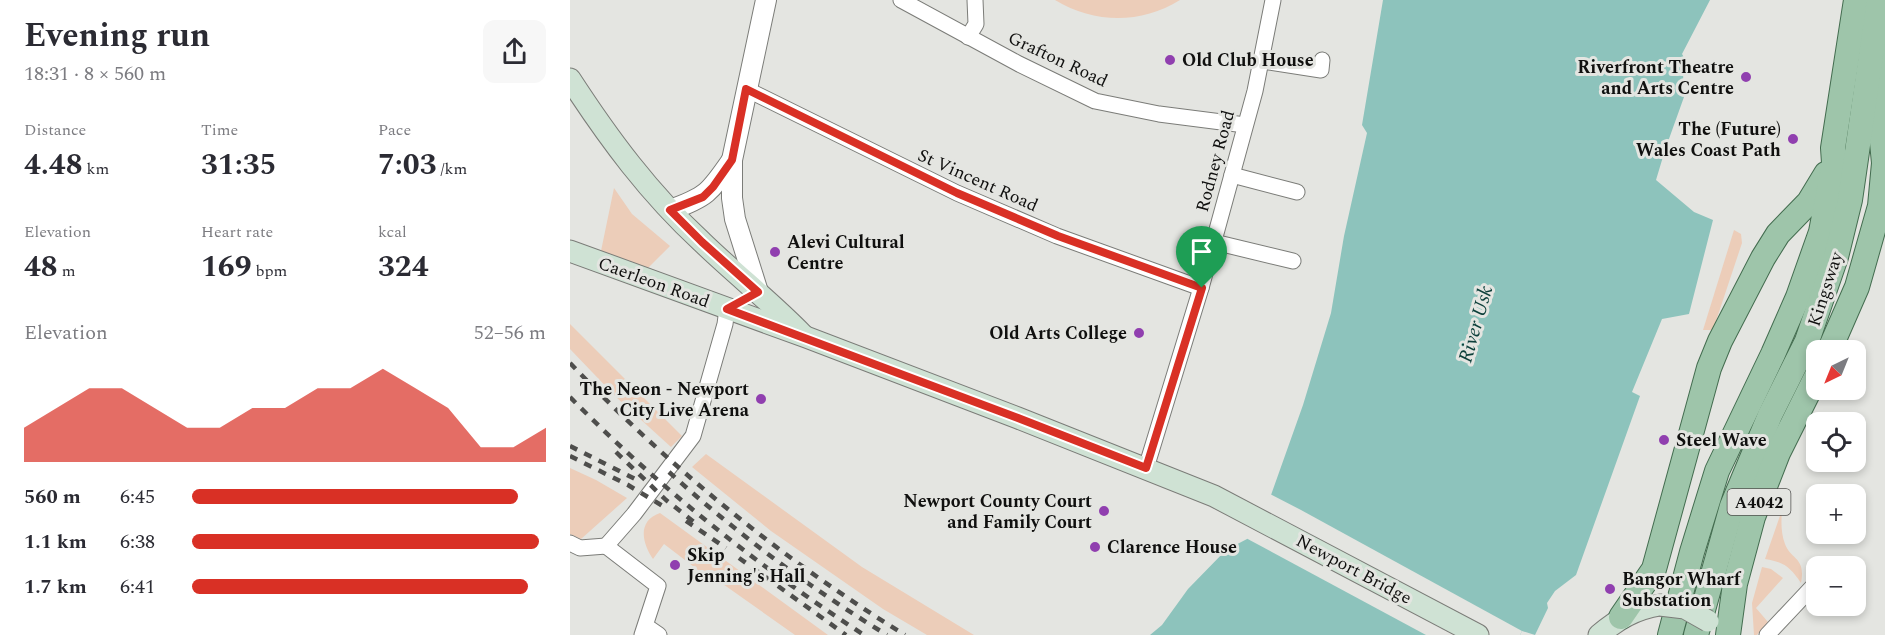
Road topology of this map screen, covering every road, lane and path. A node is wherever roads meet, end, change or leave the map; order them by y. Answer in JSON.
{"nodes":[{"id":1,"x":766,"y":0,"type":"edge"},
{"id":2,"x":901,"y":0,"type":"edge"},
{"id":3,"x":975,"y":0,"type":"edge"},
{"id":4,"x":1273,"y":0,"type":"edge"},
{"id":5,"x":1856,"y":0,"type":"edge"},
{"id":6,"x":1879,"y":0,"type":"edge"},
{"id":7,"x":1885,"y":25,"type":"edge"},
{"id":8,"x":968,"y":37,"type":"junction"},
{"id":9,"x":1322,"y":60,"type":"dead end"},
{"id":10,"x":1262,"y":61,"type":"junction"},
{"id":11,"x":570,"y":79,"type":"edge"},
{"id":12,"x":746,"y":89,"type":"junction"},
{"id":13,"x":1245,"y":124,"type":"junction"},
{"id":14,"x":732,"y":160,"type":"junction"},
{"id":15,"x":1834,"y":163,"type":"junction"},
{"id":16,"x":1884,"y":163,"type":"edge"},
{"id":17,"x":1232,"y":175,"type":"junction"},
{"id":18,"x":1297,"y":192,"type":"dead end"},
{"id":19,"x":1850,"y":200,"type":"junction"},
{"id":20,"x":670,"y":210,"type":"junction"},
{"id":21,"x":1881,"y":219,"type":"edge"},
{"id":22,"x":1214,"y":242,"type":"junction"},
{"id":23,"x":570,"y":251,"type":"edge"},
{"id":24,"x":1293,"y":261,"type":"dead end"},
{"id":25,"x":1202,"y":288,"type":"junction"},
{"id":26,"x":758,"y":292,"type":"junction"},
{"id":27,"x":727,"y":309,"type":"junction"},
{"id":28,"x":806,"y":337,"type":"junction"},
{"id":29,"x":1834,"y":340,"type":"edge"},
{"id":30,"x":1806,"y":397,"type":"edge"},
{"id":31,"x":1146,"y":468,"type":"junction"},
{"id":32,"x":570,"y":543,"type":"edge"},
{"id":33,"x":606,"y":546,"type":"junction"},
{"id":34,"x":1806,"y":594,"type":"edge"},
{"id":35,"x":1621,"y":618,"type":"junction"},
{"id":36,"x":1708,"y":630,"type":"edge"},
{"id":37,"x":649,"y":632,"type":"edge"},
{"id":38,"x":1478,"y":635,"type":"edge"},
{"id":39,"x":1599,"y":635,"type":"edge"},
{"id":40,"x":1670,"y":635,"type":"edge"},
{"id":41,"x":1728,"y":635,"type":"edge"},
{"id":42,"x":1767,"y":635,"type":"edge"}],
"edges":[{"from":1,"to":12,"type":"street"},
{"from":2,"to":8,"type":"street","name":"Grafton Road"},
{"from":3,"to":8,"type":"street"},
{"from":4,"to":10,"type":"street","name":"Rodney Road"},
{"from":5,"to":15,"type":"main road","name":"Kingsway","number":"A4042"},
{"from":6,"to":19,"type":"main road","name":"Kingsway","number":"A4042"},
{"from":7,"to":16,"type":"main road"},
{"from":8,"to":13,"type":"street","name":"Grafton Road"},
{"from":9,"to":10,"type":"street"},
{"from":10,"to":13,"type":"street","name":"Rodney Road"},
{"from":11,"to":20,"type":"main road"},
{"from":12,"to":14,"type":"street"},
{"from":12,"to":25,"type":"street","name":"St Vincent Road"},
{"from":13,"to":17,"type":"street","name":"Rodney Road"},
{"from":14,"to":20,"type":"street"},
{"from":14,"to":26,"type":"street"},
{"from":15,"to":19,"type":"street"},
{"from":15,"to":35,"type":"main road"},
{"from":15,"to":40,"type":"main road","name":"Kingsway","number":"A4042"},
{"from":16,"to":21,"type":"main road"},
{"from":17,"to":18,"type":"street"},
{"from":17,"to":22,"type":"street","name":"Rodney Road"},
{"from":19,"to":21,"type":"street"},
{"from":19,"to":36,"type":"main road","name":"Kingsway","number":"A4042"},
{"from":20,"to":26,"type":"main road"},
{"from":21,"to":29,"type":"main road"},
{"from":22,"to":24,"type":"street"},
{"from":22,"to":25,"type":"street","name":"Rodney Road"},
{"from":23,"to":27,"type":"main road","name":"Caerleon Road"},
{"from":25,"to":31,"type":"street","name":"Rodney Road"},
{"from":26,"to":27,"type":"main road"},
{"from":26,"to":28,"type":"main road"},
{"from":27,"to":28,"type":"main road","name":"Caerleon Road"},
{"from":27,"to":33,"type":"street"},
{"from":28,"to":31,"type":"main road","name":"Caerleon Road"},
{"from":30,"to":41,"type":"main road","number":"A4042"},
{"from":31,"to":38,"type":"main road","name":"Newport Bridge"},
{"from":32,"to":33,"type":"street"},
{"from":33,"to":37,"type":"street"},
{"from":34,"to":42,"type":"street"},
{"from":35,"to":36,"type":"main road","bridge":true},
{"from":35,"to":39,"type":"main road"}]}
